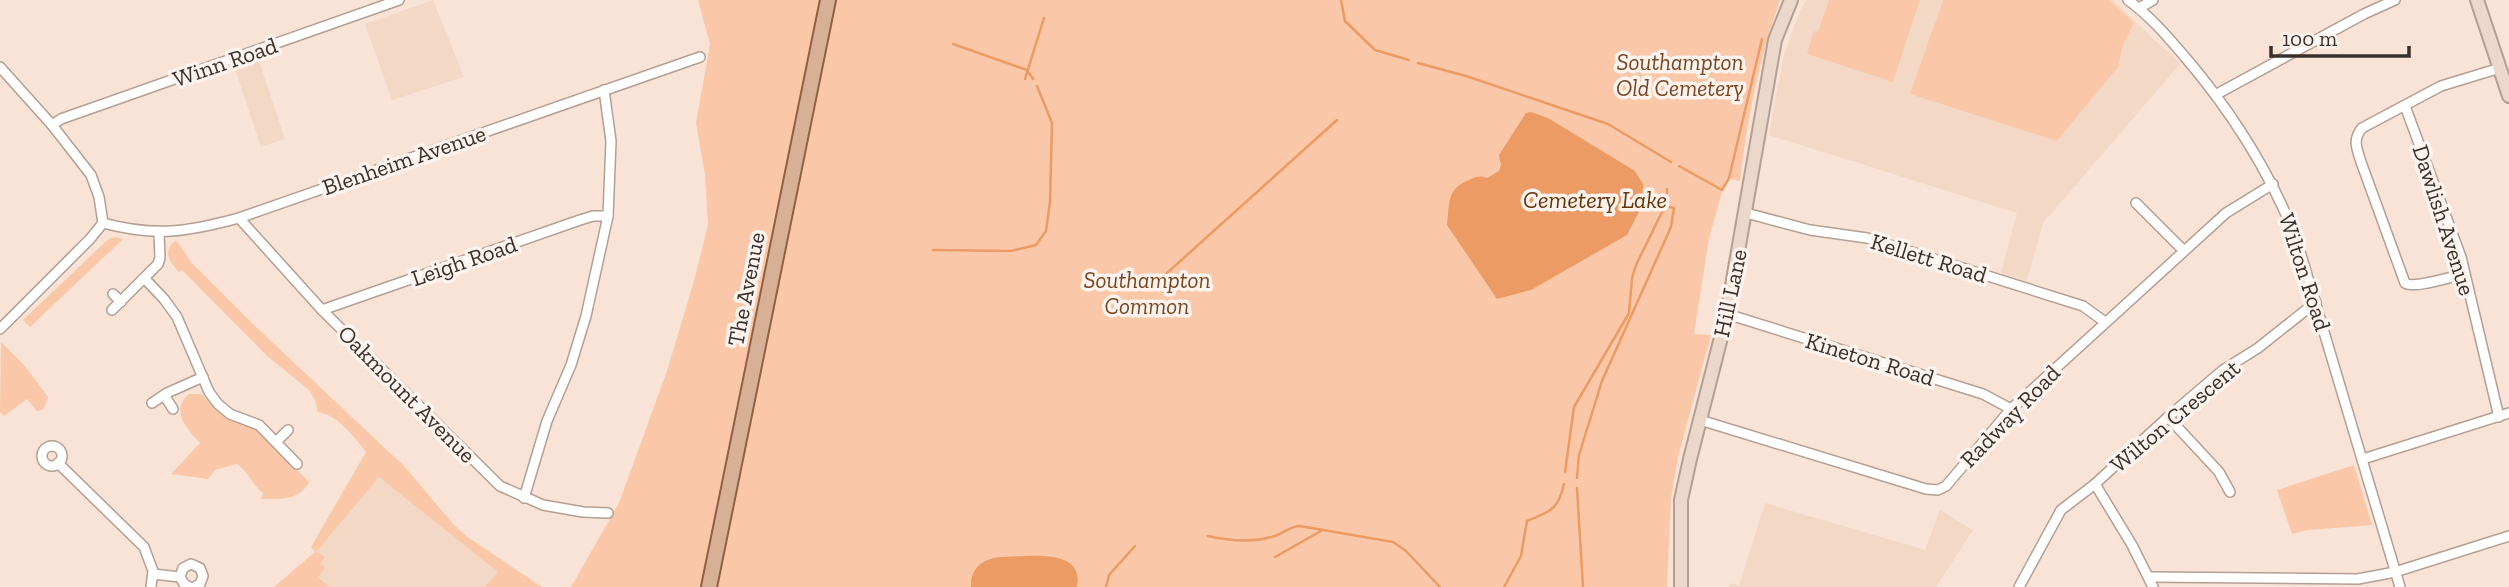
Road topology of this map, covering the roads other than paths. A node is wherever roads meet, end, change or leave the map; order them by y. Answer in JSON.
{"nodes":[{"id":1,"x":399,"y":0,"type":"edge"},
{"id":2,"x":828,"y":0,"type":"edge"},
{"id":3,"x":1791,"y":0,"type":"edge"},
{"id":4,"x":2128,"y":0,"type":"edge"},
{"id":5,"x":2153,"y":0,"type":"edge"},
{"id":6,"x":2395,"y":0,"type":"edge"},
{"id":7,"x":2477,"y":0,"type":"edge"},
{"id":8,"x":2139,"y":8,"type":"junction"},
{"id":9,"x":700,"y":57,"type":"dead end"},
{"id":10,"x":0,"y":67,"type":"edge"},
{"id":11,"x":2500,"y":68,"type":"junction"},
{"id":12,"x":604,"y":90,"type":"junction"},
{"id":13,"x":2217,"y":94,"type":"junction"},
{"id":14,"x":2509,"y":96,"type":"edge"},
{"id":15,"x":2405,"y":106,"type":"junction"},
{"id":16,"x":52,"y":125,"type":"junction"},
{"id":17,"x":2273,"y":184,"type":"junction"},
{"id":18,"x":2136,"y":203,"type":"dead end"},
{"id":19,"x":1746,"y":213,"type":"junction"},
{"id":20,"x":608,"y":216,"type":"junction"},
{"id":21,"x":239,"y":218,"type":"junction"},
{"id":22,"x":103,"y":223,"type":"junction"},
{"id":23,"x":159,"y":233,"type":"junction"},
{"id":24,"x":2184,"y":251,"type":"junction"},
{"id":25,"x":2464,"y":274,"type":"junction"},
{"id":26,"x":145,"y":279,"type":"junction"},
{"id":27,"x":113,"y":294,"type":"dead end"},
{"id":28,"x":121,"y":302,"type":"junction"},
{"id":29,"x":2316,"y":302,"type":"junction"},
{"id":30,"x":112,"y":310,"type":"dead end"},
{"id":31,"x":322,"y":310,"type":"junction"},
{"id":32,"x":1727,"y":314,"type":"junction"},
{"id":33,"x":2105,"y":322,"type":"junction"},
{"id":34,"x":0,"y":329,"type":"edge"},
{"id":35,"x":203,"y":377,"type":"junction"},
{"id":36,"x":164,"y":395,"type":"junction"},
{"id":37,"x":152,"y":403,"type":"dead end"},
{"id":38,"x":173,"y":409,"type":"dead end"},
{"id":39,"x":2011,"y":409,"type":"junction"},
{"id":40,"x":2509,"y":413,"type":"edge"},
{"id":41,"x":2499,"y":416,"type":"junction"},
{"id":42,"x":2168,"y":417,"type":"junction"},
{"id":43,"x":1700,"y":420,"type":"junction"},
{"id":44,"x":288,"y":430,"type":"dead end"},
{"id":45,"x":276,"y":442,"type":"junction"},
{"id":46,"x":2363,"y":459,"type":"junction"},
{"id":47,"x":58,"y":463,"type":"dead end"},
{"id":48,"x":297,"y":464,"type":"dead end"},
{"id":49,"x":2095,"y":484,"type":"junction"},
{"id":50,"x":2225,"y":488,"type":"dead end"},
{"id":51,"x":524,"y":498,"type":"junction"},
{"id":52,"x":608,"y":513,"type":"dead end"},
{"id":53,"x":2509,"y":536,"type":"edge"},
{"id":54,"x":2395,"y":572,"type":"junction"},
{"id":55,"x":153,"y":574,"type":"junction"},
{"id":56,"x":180,"y":577,"type":"junction"},
{"id":57,"x":2151,"y":582,"type":"edge"},
{"id":58,"x":150,"y":587,"type":"edge"},
{"id":59,"x":192,"y":587,"type":"edge"},
{"id":60,"x":709,"y":587,"type":"edge"},
{"id":61,"x":1681,"y":587,"type":"edge"},
{"id":62,"x":2019,"y":587,"type":"edge"},
{"id":63,"x":2400,"y":587,"type":"edge"}],
"edges":[{"from":1,"to":16,"type":"street","name":"Winn Road"},
{"from":2,"to":60,"type":"main road","name":"The Avenue"},
{"from":3,"to":19,"type":"street","name":"Hill Lane"},
{"from":4,"to":8,"type":"street","name":"Wilton Road"},
{"from":5,"to":8,"type":"street"},
{"from":6,"to":13,"type":"street"},
{"from":7,"to":11,"type":"street"},
{"from":8,"to":13,"type":"street","name":"Wilton Road"},
{"from":9,"to":12,"type":"street","name":"Blenheim Avenue"},
{"from":10,"to":16,"type":"street"},
{"from":11,"to":14,"type":"street"},
{"from":11,"to":15,"type":"street"},
{"from":12,"to":20,"type":"street"},
{"from":12,"to":21,"type":"street","name":"Blenheim Avenue"},
{"from":13,"to":17,"type":"street","name":"Wilton Road"},
{"from":15,"to":25,"type":"street","name":"Dawlish Avenue"},
{"from":15,"to":25,"type":"street"},
{"from":16,"to":22,"type":"street"},
{"from":17,"to":24,"type":"street","name":"Radway Road"},
{"from":17,"to":29,"type":"street","name":"Wilton Road"},
{"from":18,"to":24,"type":"street"},
{"from":19,"to":32,"type":"street","name":"Hill Lane"},
{"from":19,"to":33,"type":"street","name":"Kellett Road"},
{"from":20,"to":31,"type":"street","name":"Leigh Road"},
{"from":20,"to":51,"type":"street"},
{"from":21,"to":23,"type":"street","name":"Blenheim Avenue"},
{"from":21,"to":31,"type":"street","name":"Oakmount Avenue"},
{"from":22,"to":23,"type":"street","name":"Blenheim Avenue"},
{"from":22,"to":34,"type":"street"},
{"from":23,"to":26,"type":"street"},
{"from":24,"to":33,"type":"street","name":"Radway Road"},
{"from":25,"to":41,"type":"street","name":"Dawlish Avenue"},
{"from":26,"to":28,"type":"street"},
{"from":26,"to":35,"type":"street"},
{"from":27,"to":28,"type":"street"},
{"from":28,"to":30,"type":"street"},
{"from":29,"to":42,"type":"street","name":"Wilton Crescent"},
{"from":29,"to":46,"type":"street","name":"Wilton Road"},
{"from":31,"to":51,"type":"street","name":"Oakmount Avenue"},
{"from":32,"to":39,"type":"street","name":"Kineton Road"},
{"from":32,"to":43,"type":"street","name":"Hill Lane"},
{"from":33,"to":39,"type":"street","name":"Radway Road"},
{"from":35,"to":36,"type":"street"},
{"from":35,"to":45,"type":"street"},
{"from":36,"to":37,"type":"street"},
{"from":36,"to":38,"type":"street"},
{"from":39,"to":43,"type":"street","name":"Radway Road"},
{"from":40,"to":41,"type":"street"},
{"from":41,"to":46,"type":"street"},
{"from":42,"to":49,"type":"street","name":"Wilton Crescent"},
{"from":42,"to":50,"type":"street"},
{"from":43,"to":61,"type":"street","name":"Hill Lane"},
{"from":44,"to":45,"type":"street"},
{"from":45,"to":48,"type":"street"},
{"from":46,"to":54,"type":"street","name":"Wilton Road"},
{"from":47,"to":55,"type":"street"},
{"from":49,"to":57,"type":"street","name":"Wilton Crescent"},
{"from":49,"to":62,"type":"street"},
{"from":51,"to":52,"type":"street","name":"Oakmount Avenue"},
{"from":53,"to":54,"type":"street"},
{"from":54,"to":57,"type":"street"},
{"from":54,"to":63,"type":"street","name":"Wilton Road"},
{"from":55,"to":56,"type":"street"},
{"from":55,"to":58,"type":"street"},
{"from":56,"to":59,"type":"street"},
{"from":56,"to":59,"type":"street"}]}
